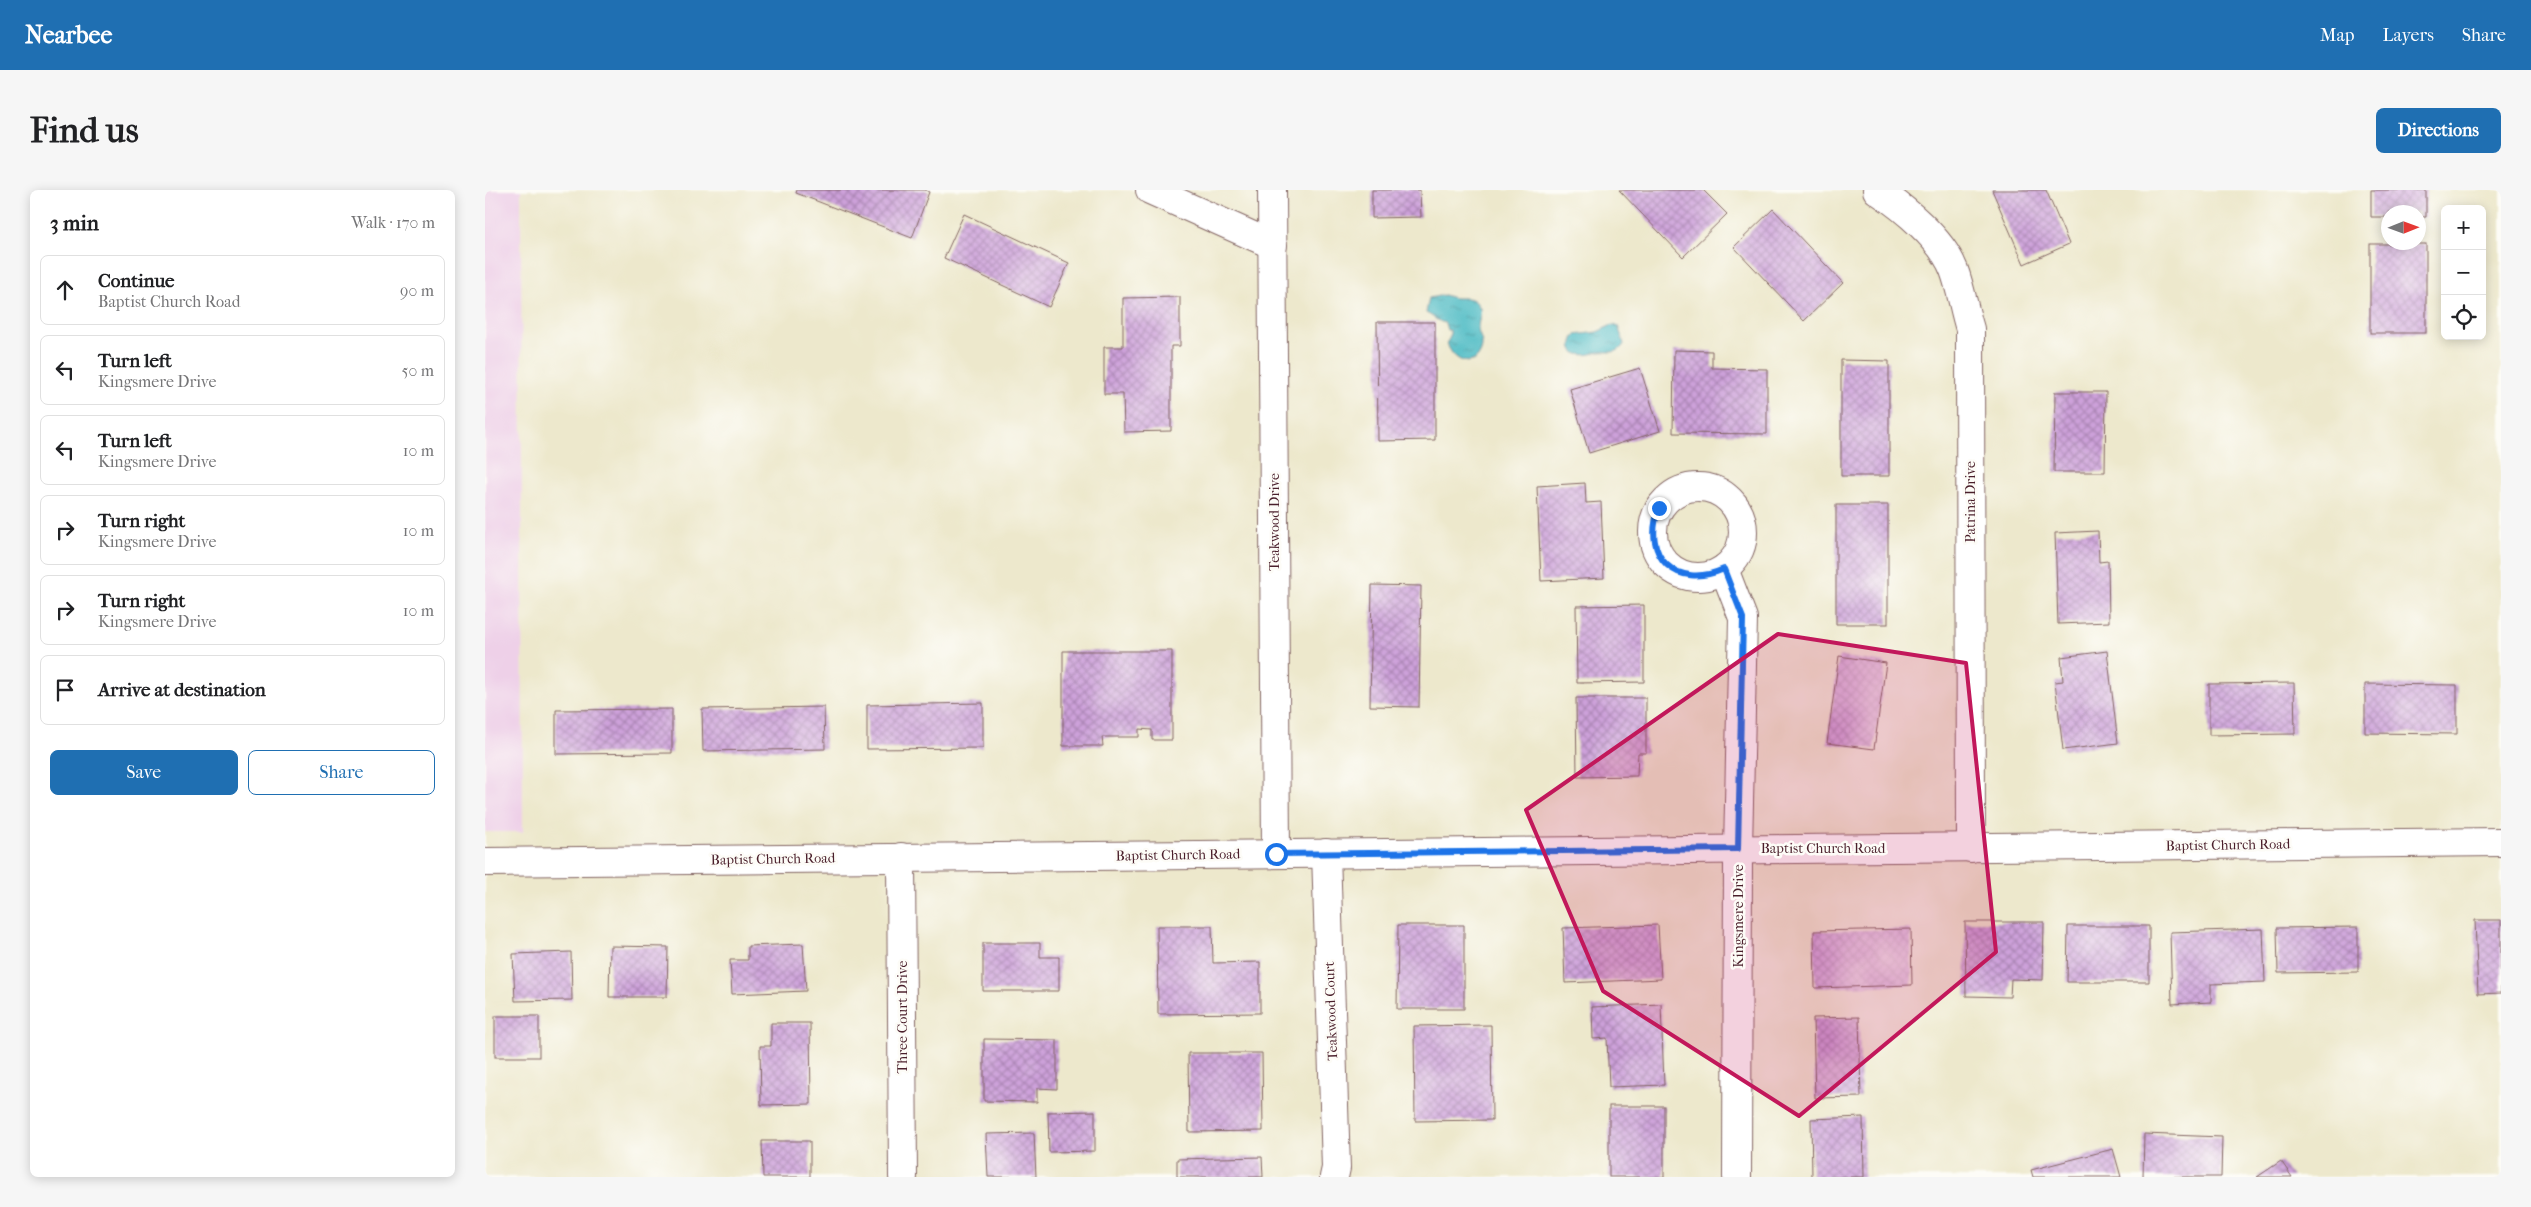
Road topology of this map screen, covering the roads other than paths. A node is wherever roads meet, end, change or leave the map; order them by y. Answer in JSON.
{"nodes":[{"id":1,"x":1150,"y":190,"type":"edge"},
{"id":2,"x":1272,"y":190,"type":"edge"},
{"id":3,"x":1877,"y":190,"type":"edge"},
{"id":4,"x":1273,"y":245,"type":"junction"},
{"id":5,"x":1724,"y":569,"type":"dead end"},
{"id":6,"x":2501,"y":842,"type":"edge"},
{"id":7,"x":1971,"y":848,"type":"junction"},
{"id":8,"x":1738,"y":849,"type":"junction"},
{"id":9,"x":1326,"y":853,"type":"junction"},
{"id":10,"x":1276,"y":854,"type":"junction"},
{"id":11,"x":901,"y":857,"type":"junction"},
{"id":12,"x":485,"y":862,"type":"edge"},
{"id":13,"x":1342,"y":1174,"type":"edge"},
{"id":14,"x":903,"y":1177,"type":"edge"},
{"id":15,"x":1737,"y":1177,"type":"edge"}],
"edges":[{"from":1,"to":4,"type":"street"},
{"from":2,"to":4,"type":"street","name":"Teakwood Drive"},
{"from":3,"to":7,"type":"street","name":"Patrina Drive"},
{"from":4,"to":10,"type":"street","name":"Teakwood Drive"},
{"from":5,"to":8,"type":"street","name":"Kingsmere Drive"},
{"from":6,"to":7,"type":"street","name":"Baptist Church Road"},
{"from":7,"to":8,"type":"street","name":"Baptist Church Road"},
{"from":8,"to":9,"type":"street","name":"Baptist Church Road"},
{"from":8,"to":15,"type":"street","name":"Kingsmere Drive"},
{"from":9,"to":10,"type":"street","name":"Baptist Church Road"},
{"from":9,"to":13,"type":"street","name":"Teakwood Court"},
{"from":10,"to":11,"type":"street","name":"Baptist Church Road"},
{"from":11,"to":12,"type":"street","name":"Baptist Church Road"},
{"from":11,"to":14,"type":"street","name":"Three Court Drive"}]}
